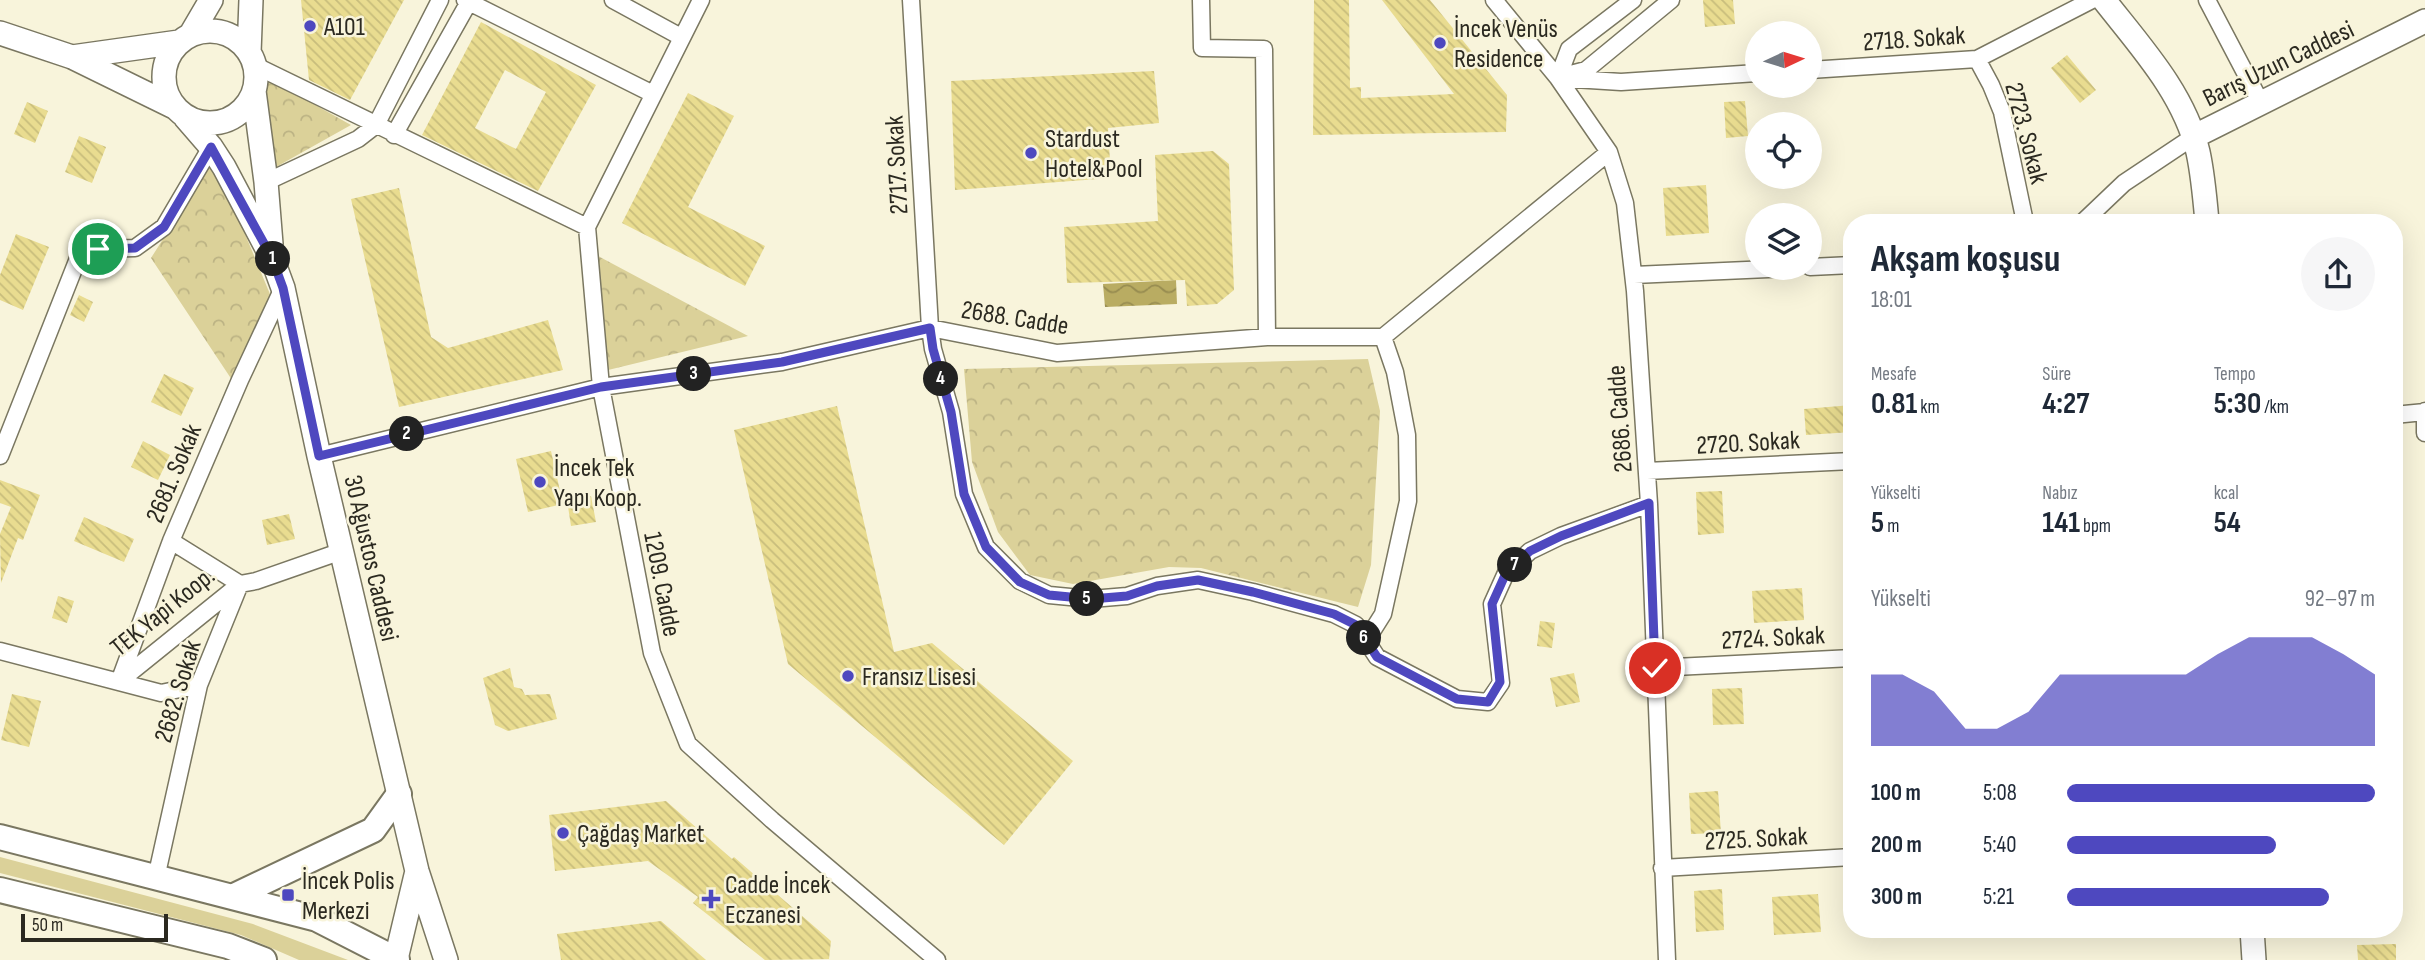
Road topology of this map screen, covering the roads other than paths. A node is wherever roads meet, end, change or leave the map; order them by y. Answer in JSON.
{"nodes":[{"id":1,"x":211,"y":0,"type":"edge"},
{"id":2,"x":251,"y":0,"type":"edge"},
{"id":3,"x":440,"y":0,"type":"edge"},
{"id":4,"x":613,"y":0,"type":"edge"},
{"id":5,"x":701,"y":0,"type":"edge"},
{"id":6,"x":911,"y":0,"type":"edge"},
{"id":7,"x":1201,"y":0,"type":"edge"},
{"id":8,"x":1494,"y":0,"type":"edge"},
{"id":9,"x":1633,"y":0,"type":"edge"},
{"id":10,"x":1671,"y":0,"type":"edge"},
{"id":11,"x":2092,"y":0,"type":"edge"},
{"id":12,"x":2104,"y":0,"type":"edge"},
{"id":13,"x":2207,"y":0,"type":"edge"},
{"id":14,"x":468,"y":1,"type":"edge"},
{"id":15,"x":2425,"y":21,"type":"edge"},
{"id":16,"x":0,"y":33,"type":"edge"},
{"id":17,"x":681,"y":37,"type":"junction"},
{"id":18,"x":185,"y":38,"type":"junction"},
{"id":19,"x":72,"y":57,"type":"junction"},
{"id":20,"x":252,"y":59,"type":"junction"},
{"id":21,"x":1977,"y":59,"type":"junction"},
{"id":22,"x":1822,"y":69,"type":"edge"},
{"id":23,"x":1745,"y":75,"type":"edge"},
{"id":24,"x":1558,"y":78,"type":"junction"},
{"id":25,"x":254,"y":92,"type":"junction"},
{"id":26,"x":653,"y":94,"type":"junction"},
{"id":27,"x":2261,"y":103,"type":"junction"},
{"id":28,"x":180,"y":112,"type":"junction"},
{"id":29,"x":376,"y":125,"type":"junction"},
{"id":30,"x":394,"y":135,"type":"junction"},
{"id":31,"x":2193,"y":137,"type":"junction"},
{"id":32,"x":358,"y":139,"type":"junction"},
{"id":33,"x":211,"y":147,"type":"junction"},
{"id":34,"x":1609,"y":152,"type":"junction"},
{"id":35,"x":266,"y":182,"type":"junction"},
{"id":36,"x":2023,"y":214,"type":"edge"},
{"id":37,"x":2092,"y":214,"type":"edge"},
{"id":38,"x":2206,"y":214,"type":"edge"},
{"id":39,"x":587,"y":227,"type":"junction"},
{"id":40,"x":272,"y":258,"type":"junction"},
{"id":41,"x":1843,"y":265,"type":"edge"},
{"id":42,"x":1822,"y":266,"type":"edge"},
{"id":43,"x":1745,"y":270,"type":"edge"},
{"id":44,"x":1634,"y":275,"type":"junction"},
{"id":45,"x":283,"y":288,"type":"junction"},
{"id":46,"x":930,"y":328,"type":"junction"},
{"id":47,"x":1267,"y":337,"type":"junction"},
{"id":48,"x":1383,"y":337,"type":"junction"},
{"id":49,"x":601,"y":387,"type":"junction"},
{"id":50,"x":2425,"y":412,"type":"edge"},
{"id":51,"x":2403,"y":414,"type":"edge"},
{"id":52,"x":2425,"y":433,"type":"edge"},
{"id":53,"x":0,"y":456,"type":"edge"},
{"id":54,"x":319,"y":456,"type":"junction"},
{"id":55,"x":1843,"y":461,"type":"edge"},
{"id":56,"x":1647,"y":471,"type":"junction"},
{"id":57,"x":1649,"y":503,"type":"junction"},
{"id":58,"x":171,"y":541,"type":"junction"},
{"id":59,"x":342,"y":551,"type":"junction"},
{"id":60,"x":240,"y":584,"type":"junction"},
{"id":61,"x":1366,"y":641,"type":"junction"},
{"id":62,"x":0,"y":651,"type":"edge"},
{"id":63,"x":1843,"y":658,"type":"edge"},
{"id":64,"x":1655,"y":668,"type":"junction"},
{"id":65,"x":119,"y":682,"type":"junction"},
{"id":66,"x":199,"y":685,"type":"junction"},
{"id":67,"x":399,"y":794,"type":"junction"},
{"id":68,"x":0,"y":837,"type":"edge"},
{"id":69,"x":1843,"y":858,"type":"edge"},
{"id":70,"x":1662,"y":868,"type":"junction"},
{"id":71,"x":417,"y":871,"type":"junction"},
{"id":72,"x":156,"y":878,"type":"junction"},
{"id":73,"x":0,"y":890,"type":"edge"},
{"id":74,"x":232,"y":897,"type":"junction"},
{"id":75,"x":2253,"y":938,"type":"edge"},
{"id":76,"x":264,"y":960,"type":"edge"},
{"id":77,"x":396,"y":960,"type":"edge"},
{"id":78,"x":446,"y":960,"type":"edge"},
{"id":79,"x":937,"y":960,"type":"edge"},
{"id":80,"x":1667,"y":960,"type":"edge"},
{"id":81,"x":2254,"y":960,"type":"edge"}],
"edges":[{"from":1,"to":18,"type":"main road"},
{"from":2,"to":20,"type":"main road"},
{"from":3,"to":29,"type":"street"},
{"from":4,"to":17,"type":"street"},
{"from":5,"to":17,"type":"street"},
{"from":6,"to":46,"type":"street","name":"2717. Sokak"},
{"from":7,"to":47,"type":"street"},
{"from":8,"to":24,"type":"street","name":"2686. Cadde"},
{"from":9,"to":24,"type":"street"},
{"from":10,"to":24,"type":"street"},
{"from":11,"to":21,"type":"street","name":"2718. Sokak"},
{"from":12,"to":31,"type":"main road"},
{"from":13,"to":27,"type":"street"},
{"from":14,"to":26,"type":"street"},
{"from":14,"to":30,"type":"street"},
{"from":15,"to":27,"type":"main road","name":"Barış Uzun Caddesi"},
{"from":16,"to":19,"type":"main road"},
{"from":17,"to":26,"type":"street"},
{"from":18,"to":19,"type":"main road"},
{"from":18,"to":20,"type":"main road"},
{"from":18,"to":28,"type":"main road"},
{"from":19,"to":28,"type":"main road"},
{"from":20,"to":25,"type":"main road"},
{"from":20,"to":29,"type":"street"},
{"from":21,"to":22,"type":"street","name":"2718. Sokak"},
{"from":21,"to":36,"type":"street","name":"2723. Sokak"},
{"from":23,"to":24,"type":"street"},
{"from":24,"to":34,"type":"street","name":"2686. Cadde"},
{"from":25,"to":28,"type":"main road"},
{"from":25,"to":35,"type":"main road"},
{"from":26,"to":39,"type":"street"},
{"from":27,"to":31,"type":"main road","name":"Barış Uzun Caddesi"},
{"from":28,"to":33,"type":"main road"},
{"from":29,"to":30,"type":"street"},
{"from":29,"to":32,"type":"street"},
{"from":30,"to":32,"type":"street"},
{"from":30,"to":39,"type":"street"},
{"from":31,"to":37,"type":"street"},
{"from":31,"to":38,"type":"main road"},
{"from":32,"to":35,"type":"street"},
{"from":33,"to":40,"type":"main road"},
{"from":33,"to":53,"type":"street"},
{"from":34,"to":44,"type":"street","name":"2686. Cadde"},
{"from":34,"to":48,"type":"street"},
{"from":35,"to":40,"type":"main road"},
{"from":39,"to":49,"type":"street","name":"1209. Cadde"},
{"from":40,"to":45,"type":"main road","name":"30 Ağustos Caddesi"},
{"from":41,"to":42,"type":"street"},
{"from":43,"to":44,"type":"street"},
{"from":44,"to":56,"type":"street","name":"2686. Cadde"},
{"from":45,"to":54,"type":"main road","name":"30 Ağustos Caddesi"},
{"from":45,"to":58,"type":"street","name":"2681. Sokak"},
{"from":46,"to":47,"type":"street","name":"2688. Cadde"},
{"from":46,"to":49,"type":"street","name":"2688. Cadde"},
{"from":46,"to":61,"type":"street","name":"2717. Sokak"},
{"from":47,"to":48,"type":"street","name":"2688. Cadde"},
{"from":48,"to":61,"type":"street"},
{"from":49,"to":54,"type":"street","name":"2688. Cadde"},
{"from":49,"to":79,"type":"street","name":"1209. Cadde"},
{"from":50,"to":51,"type":"street"},
{"from":50,"to":52,"type":"street"},
{"from":54,"to":59,"type":"main road","name":"30 Ağustos Caddesi"},
{"from":55,"to":56,"type":"street","name":"2720. Sokak"},
{"from":56,"to":57,"type":"street","name":"2686. Cadde"},
{"from":57,"to":61,"type":"street","name":"2717. Sokak"},
{"from":57,"to":64,"type":"street","name":"2686. Cadde"},
{"from":58,"to":60,"type":"street"},
{"from":58,"to":65,"type":"street","name":"2681. Sokak"},
{"from":59,"to":60,"type":"street"},
{"from":59,"to":67,"type":"main road","name":"30 Ağustos Caddesi"},
{"from":60,"to":65,"type":"street","name":"TEK Yapi Koop."},
{"from":60,"to":66,"type":"street","name":"2682. Sokak"},
{"from":62,"to":65,"type":"street"},
{"from":63,"to":64,"type":"street","name":"2724. Sokak"},
{"from":64,"to":70,"type":"street","name":"2686. Cadde"},
{"from":65,"to":66,"type":"street"},
{"from":66,"to":72,"type":"street","name":"2682. Sokak"},
{"from":67,"to":71,"type":"main road","name":"30 Ağustos Caddesi"},
{"from":67,"to":74,"type":"main road"},
{"from":68,"to":72,"type":"main road"},
{"from":69,"to":70,"type":"street","name":"2725. Sokak"},
{"from":70,"to":80,"type":"street","name":"2686. Cadde"},
{"from":71,"to":77,"type":"main road","name":"30 Ağustos Caddesi"},
{"from":71,"to":78,"type":"main road","name":"30 Ağustos Caddesi"},
{"from":72,"to":74,"type":"main road"},
{"from":73,"to":76,"type":"main road"},
{"from":74,"to":77,"type":"main road"},
{"from":75,"to":81,"type":"main road"}]}
